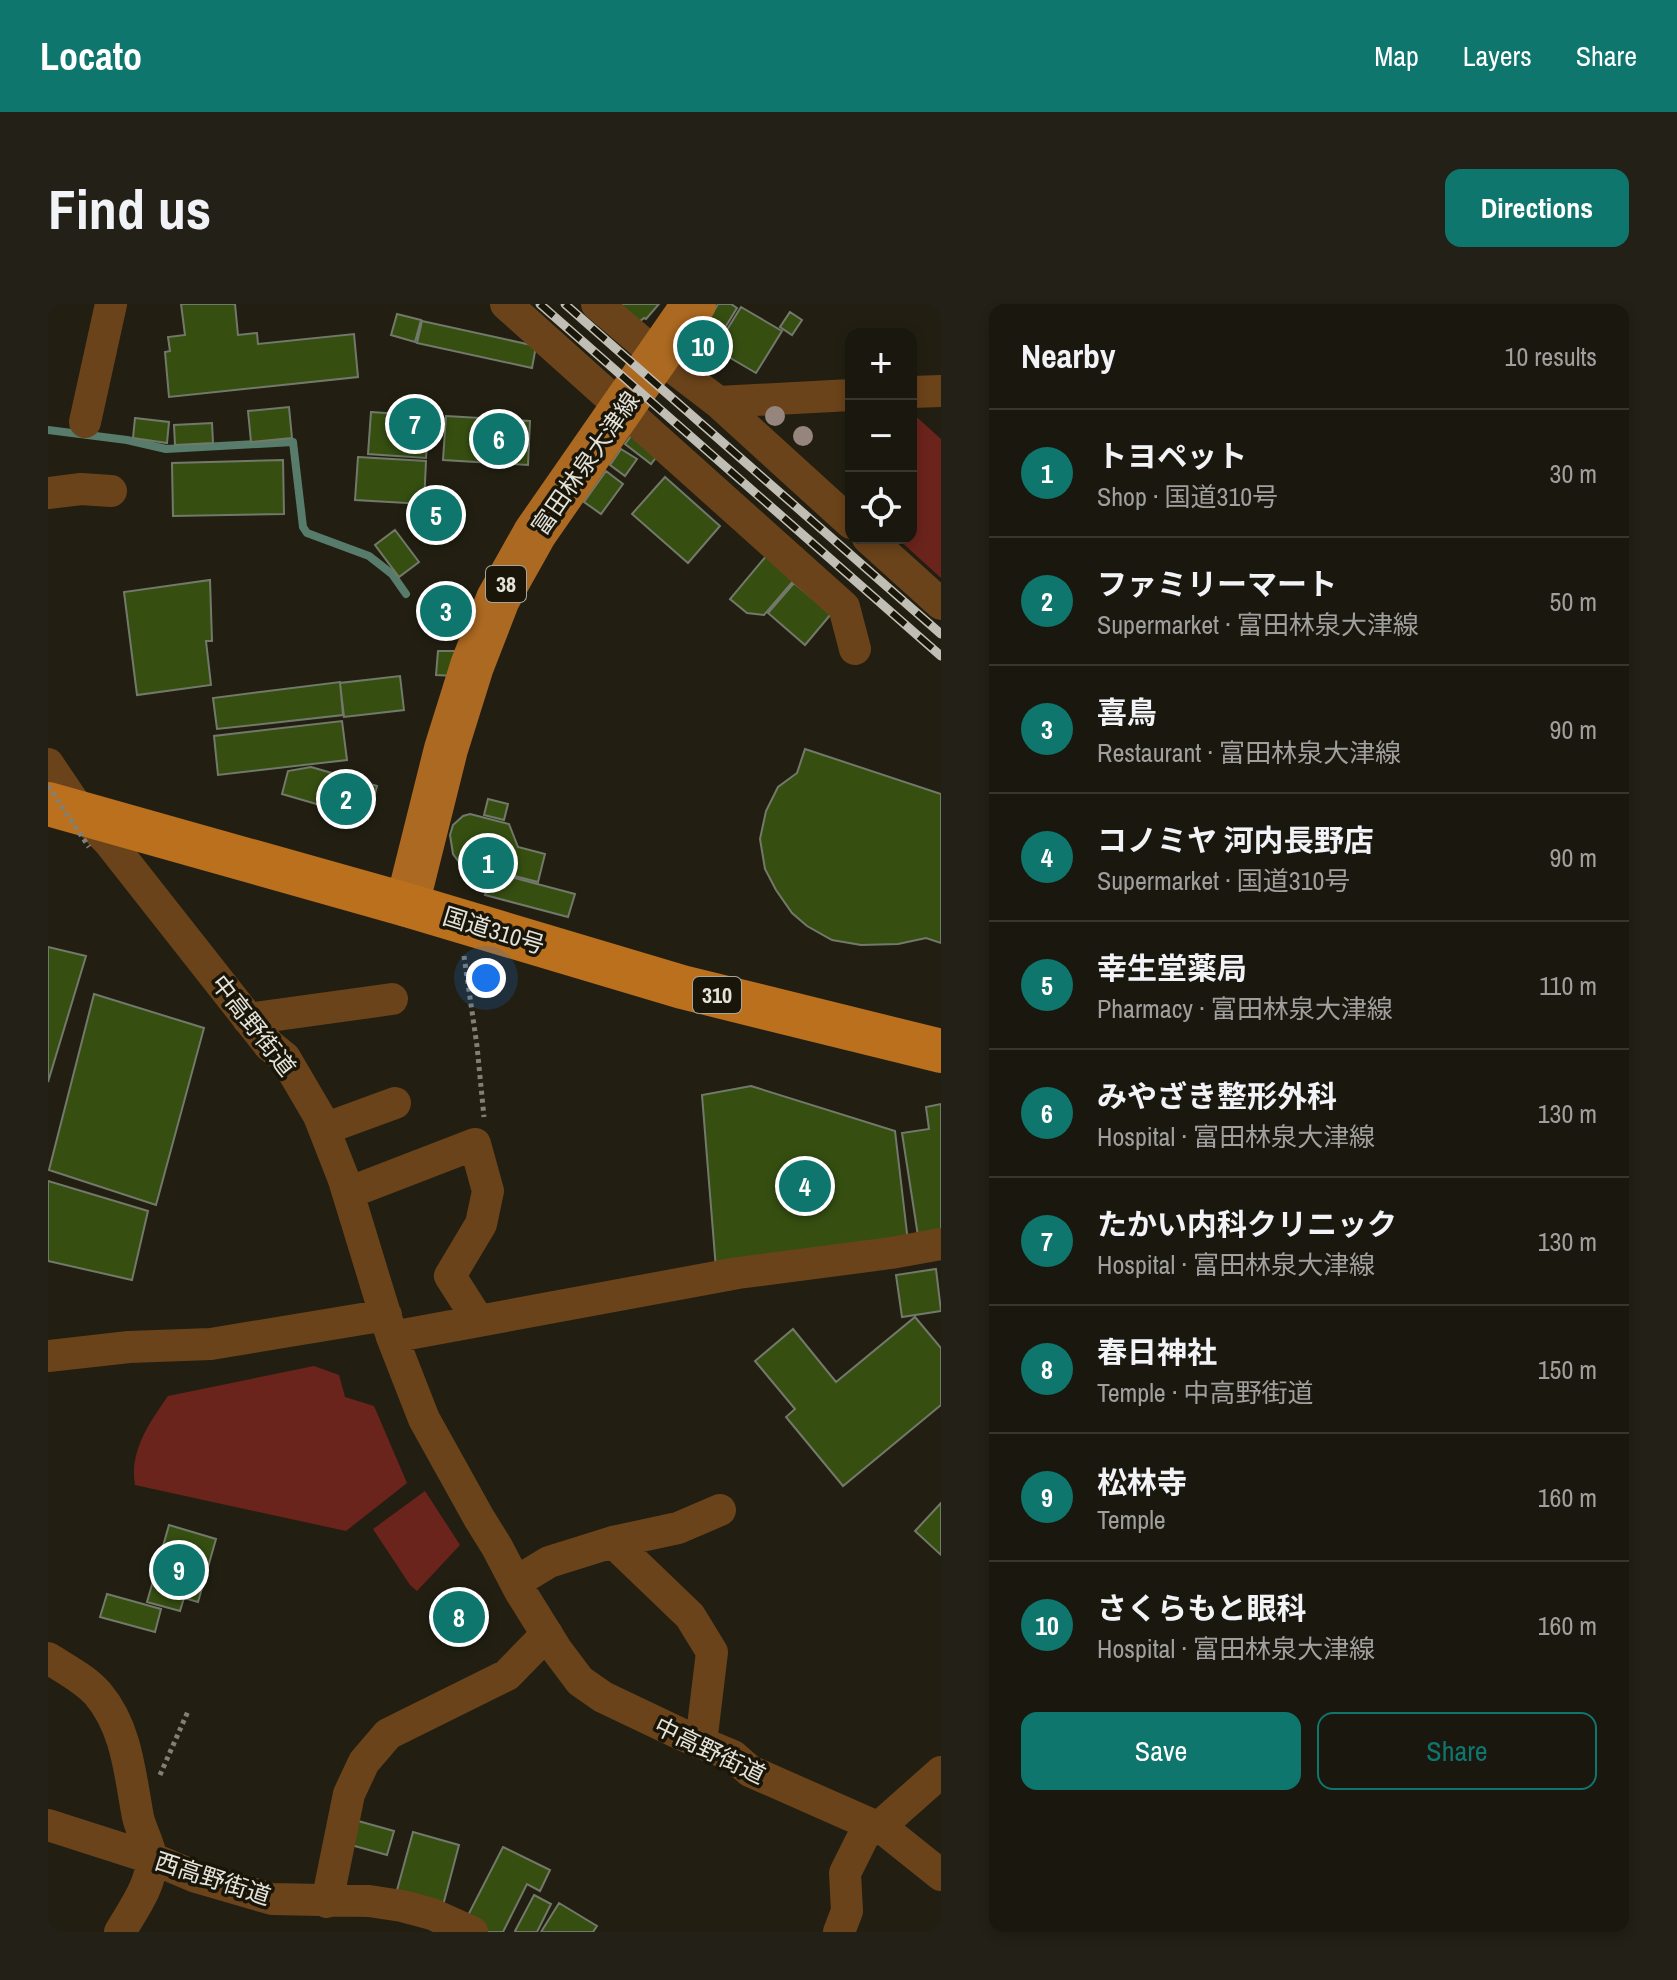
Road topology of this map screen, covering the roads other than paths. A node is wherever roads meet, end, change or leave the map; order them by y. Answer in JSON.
{"nodes":[{"id":1,"x":111,"y":304,"type":"edge"},
{"id":2,"x":506,"y":304,"type":"edge"},
{"id":3,"x":597,"y":304,"type":"edge"},
{"id":4,"x":694,"y":304,"type":"edge"},
{"id":5,"x":658,"y":356,"type":"junction"},
{"id":6,"x":941,"y":391,"type":"edge"},
{"id":7,"x":917,"y":392,"type":"edge"},
{"id":8,"x":845,"y":395,"type":"edge"},
{"id":9,"x":718,"y":402,"type":"junction"},
{"id":10,"x":623,"y":409,"type":"junction"},
{"id":11,"x":85,"y":422,"type":"dead end"},
{"id":12,"x":111,"y":491,"type":"dead end"},
{"id":13,"x":48,"y":493,"type":"edge"},
{"id":14,"x":845,"y":518,"type":"edge"},
{"id":15,"x":875,"y":544,"type":"edge"},
{"id":16,"x":941,"y":604,"type":"edge"},
{"id":17,"x":855,"y":649,"type":"dead end"},
{"id":18,"x":48,"y":764,"type":"edge"},
{"id":19,"x":66,"y":812,"type":"edge"},
{"id":20,"x":407,"y":905,"type":"junction"},
{"id":21,"x":392,"y":999,"type":"dead end"},
{"id":22,"x":248,"y":1019,"type":"junction"},
{"id":23,"x":941,"y":1051,"type":"edge"},
{"id":24,"x":395,"y":1103,"type":"dead end"},
{"id":25,"x":324,"y":1129,"type":"junction"},
{"id":26,"x":348,"y":1193,"type":"junction"},
{"id":27,"x":941,"y":1244,"type":"edge"},
{"id":28,"x":478,"y":1320,"type":"junction"},
{"id":29,"x":389,"y":1326,"type":"junction"},
{"id":30,"x":48,"y":1356,"type":"edge"},
{"id":31,"x":720,"y":1510,"type":"dead end"},
{"id":32,"x":613,"y":1542,"type":"junction"},
{"id":33,"x":516,"y":1582,"type":"junction"},
{"id":34,"x":547,"y":1634,"type":"junction"},
{"id":35,"x":48,"y":1658,"type":"edge"},
{"id":36,"x":701,"y":1743,"type":"junction"},
{"id":37,"x":941,"y":1772,"type":"edge"},
{"id":38,"x":48,"y":1825,"type":"edge"},
{"id":39,"x":878,"y":1828,"type":"junction"},
{"id":40,"x":151,"y":1858,"type":"junction"},
{"id":41,"x":941,"y":1875,"type":"edge"},
{"id":42,"x":327,"y":1902,"type":"junction"},
{"id":43,"x":120,"y":1932,"type":"edge"},
{"id":44,"x":472,"y":1932,"type":"edge"},
{"id":45,"x":839,"y":1932,"type":"edge"}],
"edges":[{"from":1,"to":11,"type":"street"},
{"from":2,"to":10,"type":"street"},
{"from":3,"to":5,"type":"street"},
{"from":4,"to":5,"type":"main road","name":"富田林泉大津線","number":"38"},
{"from":5,"to":9,"type":"street"},
{"from":5,"to":10,"type":"main road","name":"富田林泉大津線","number":"38"},
{"from":6,"to":7,"type":"street"},
{"from":8,"to":9,"type":"street"},
{"from":9,"to":14,"type":"street"},
{"from":10,"to":17,"type":"street"},
{"from":10,"to":20,"type":"main road","name":"富田林泉大津線","number":"38"},
{"from":12,"to":13,"type":"street"},
{"from":15,"to":16,"type":"street"},
{"from":18,"to":19,"type":"street","name":"中高野街道"},
{"from":19,"to":20,"type":"highway","name":"国道310号","number":"310"},
{"from":19,"to":22,"type":"street","name":"中高野街道"},
{"from":20,"to":23,"type":"highway","name":"国道310号","number":"310"},
{"from":21,"to":22,"type":"street"},
{"from":22,"to":25,"type":"street","name":"中高野街道"},
{"from":24,"to":25,"type":"street"},
{"from":25,"to":26,"type":"street","name":"中高野街道"},
{"from":26,"to":28,"type":"street"},
{"from":26,"to":29,"type":"street","name":"中高野街道"},
{"from":27,"to":28,"type":"street"},
{"from":28,"to":29,"type":"street"},
{"from":29,"to":30,"type":"street"},
{"from":29,"to":33,"type":"street","name":"中高野街道"},
{"from":31,"to":32,"type":"street"},
{"from":32,"to":33,"type":"street"},
{"from":32,"to":36,"type":"street"},
{"from":33,"to":34,"type":"street","name":"中高野街道"},
{"from":34,"to":36,"type":"street","name":"中高野街道"},
{"from":34,"to":42,"type":"street"},
{"from":35,"to":40,"type":"street"},
{"from":36,"to":39,"type":"street","name":"中高野街道"},
{"from":37,"to":39,"type":"street"},
{"from":38,"to":40,"type":"street","name":"西高野街道"},
{"from":39,"to":41,"type":"street","name":"中高野街道"},
{"from":39,"to":45,"type":"street"},
{"from":40,"to":42,"type":"street","name":"西高野街道"},
{"from":40,"to":43,"type":"street"},
{"from":42,"to":44,"type":"street","name":"西高野街道"}]}
